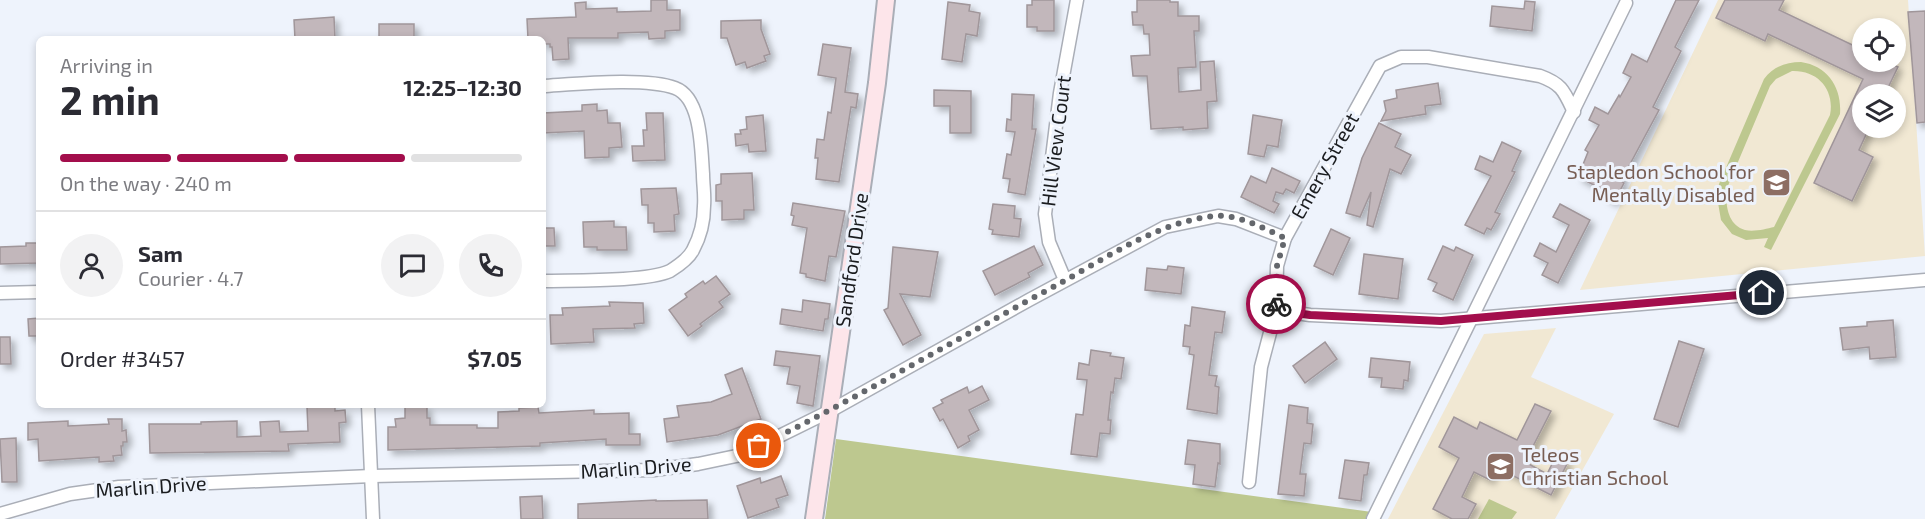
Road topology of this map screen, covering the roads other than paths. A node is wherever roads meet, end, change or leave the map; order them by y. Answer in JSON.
{"nodes":[{"id":1,"x":886,"y":0,"type":"edge"},
{"id":2,"x":1077,"y":0,"type":"edge"},
{"id":3,"x":1626,"y":3,"type":"dead end"},
{"id":4,"x":546,"y":86,"type":"edge"},
{"id":5,"x":1574,"y":112,"type":"junction"},
{"id":6,"x":1285,"y":238,"type":"junction"},
{"id":7,"x":1065,"y":280,"type":"junction"},
{"id":8,"x":1925,"y":280,"type":"edge"},
{"id":9,"x":546,"y":281,"type":"edge"},
{"id":10,"x":36,"y":292,"type":"edge"},
{"id":11,"x":0,"y":293,"type":"edge"},
{"id":12,"x":1276,"y":310,"type":"junction"},
{"id":13,"x":1472,"y":319,"type":"junction"},
{"id":14,"x":368,"y":408,"type":"edge"},
{"id":15,"x":830,"y":411,"type":"junction"},
{"id":16,"x":372,"y":476,"type":"junction"},
{"id":17,"x":1249,"y":482,"type":"dead end"},
{"id":18,"x":0,"y":514,"type":"edge"},
{"id":19,"x":373,"y":519,"type":"edge"},
{"id":20,"x":814,"y":519,"type":"edge"},
{"id":21,"x":1373,"y":519,"type":"edge"}],
"edges":[{"from":1,"to":15,"type":"street","name":"Sandford Drive"},
{"from":2,"to":7,"type":"street","name":"Hill View Court"},
{"from":3,"to":5,"type":"street"},
{"from":4,"to":9,"type":"street"},
{"from":5,"to":6,"type":"street","name":"Emery Street"},
{"from":5,"to":13,"type":"street"},
{"from":6,"to":7,"type":"street","name":"Marlin Drive"},
{"from":6,"to":12,"type":"street","name":"Emery Street"},
{"from":7,"to":15,"type":"street","name":"Marlin Drive"},
{"from":8,"to":13,"type":"street"},
{"from":10,"to":11,"type":"street"},
{"from":12,"to":13,"type":"street"},
{"from":12,"to":17,"type":"street","name":"Emery Street"},
{"from":13,"to":21,"type":"street"},
{"from":14,"to":16,"type":"street"},
{"from":15,"to":16,"type":"street","name":"Marlin Drive"},
{"from":15,"to":20,"type":"street","name":"Sandford Drive"},
{"from":16,"to":18,"type":"street","name":"Marlin Drive"},
{"from":16,"to":19,"type":"street"}]}
